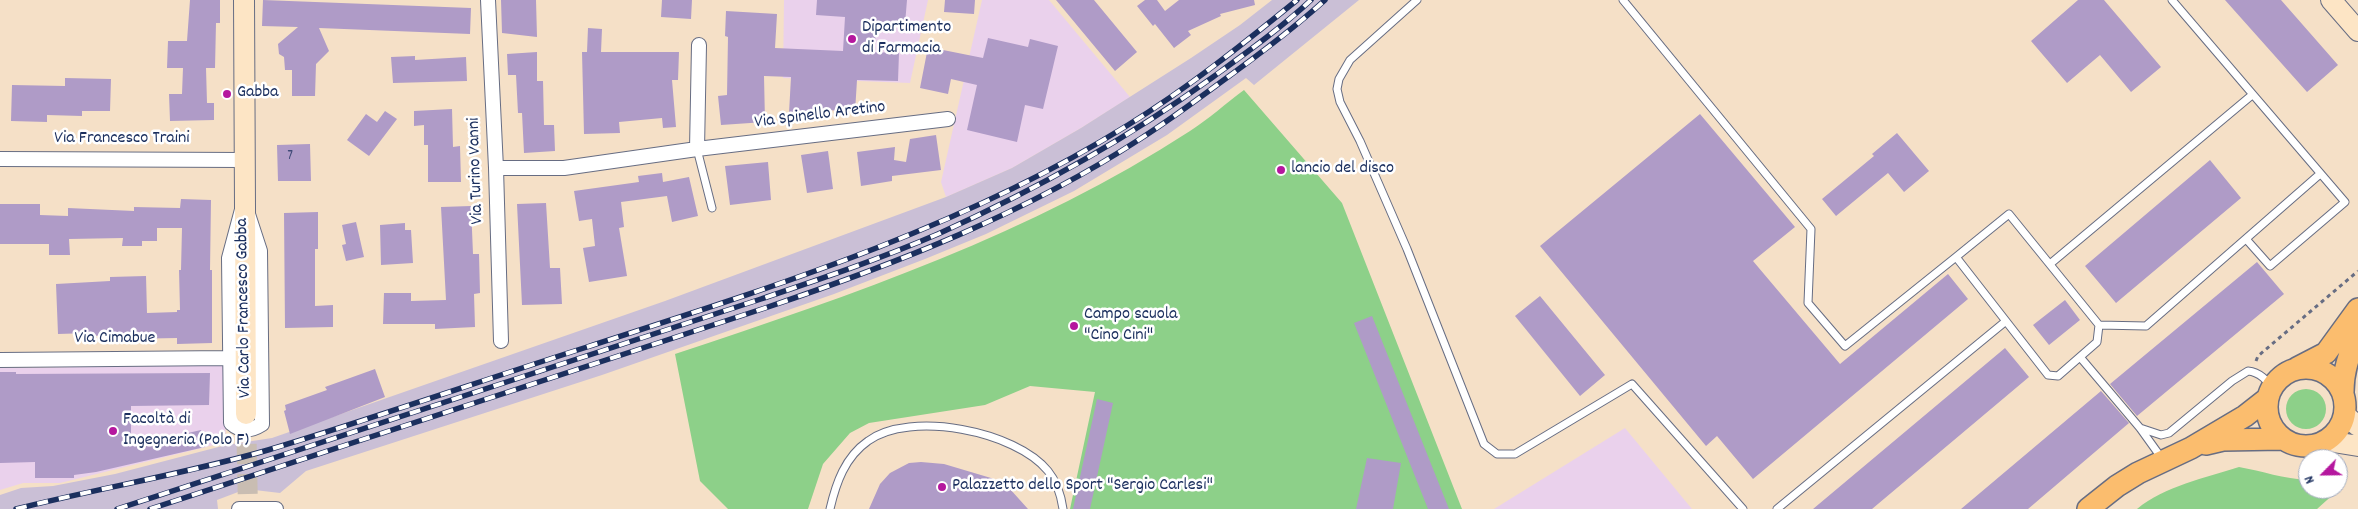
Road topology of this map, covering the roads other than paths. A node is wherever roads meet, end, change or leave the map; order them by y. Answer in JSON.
{"nodes":[{"id":1,"x":244,"y":0,"type":"edge"},
{"id":2,"x":488,"y":0,"type":"edge"},
{"id":3,"x":1417,"y":0,"type":"edge"},
{"id":4,"x":1623,"y":0,"type":"edge"},
{"id":5,"x":2172,"y":0,"type":"edge"},
{"id":6,"x":2331,"y":0,"type":"edge"},
{"id":7,"x":2358,"y":32,"type":"edge"},
{"id":8,"x":699,"y":45,"type":"dead end"},
{"id":9,"x":2252,"y":95,"type":"junction"},
{"id":10,"x":948,"y":119,"type":"dead end"},
{"id":11,"x":697,"y":149,"type":"junction"},
{"id":12,"x":0,"y":159,"type":"edge"},
{"id":13,"x":244,"y":160,"type":"junction"},
{"id":14,"x":496,"y":168,"type":"junction"},
{"id":15,"x":2320,"y":174,"type":"junction"},
{"id":16,"x":244,"y":202,"type":"junction"},
{"id":17,"x":712,"y":208,"type":"dead end"},
{"id":18,"x":2246,"y":239,"type":"junction"},
{"id":19,"x":1956,"y":257,"type":"junction"},
{"id":20,"x":2050,"y":264,"type":"junction"},
{"id":21,"x":2358,"y":309,"type":"edge"},
{"id":22,"x":2006,"y":321,"type":"junction"},
{"id":23,"x":2099,"y":325,"type":"junction"},
{"id":24,"x":2358,"y":335,"type":"edge"},
{"id":25,"x":501,"y":341,"type":"dead end"},
{"id":26,"x":2080,"y":357,"type":"junction"},
{"id":27,"x":230,"y":358,"type":"junction"},
{"id":28,"x":0,"y":360,"type":"edge"},
{"id":29,"x":2294,"y":370,"type":"junction"},
{"id":30,"x":2343,"y":392,"type":"junction"},
{"id":31,"x":2269,"y":395,"type":"junction"},
{"id":32,"x":246,"y":414,"type":"tunnel mouth"},
{"id":33,"x":2352,"y":420,"type":"edge"},
{"id":34,"x":2140,"y":428,"type":"junction"},
{"id":35,"x":2282,"y":439,"type":"junction"},
{"id":36,"x":2327,"y":441,"type":"junction"},
{"id":37,"x":2358,"y":446,"type":"edge"},
{"id":38,"x":2191,"y":448,"type":"junction"},
{"id":39,"x":2163,"y":460,"type":"junction"},
{"id":40,"x":239,"y":509,"type":"edge"},
{"id":41,"x":276,"y":509,"type":"edge"},
{"id":42,"x":282,"y":509,"type":"edge"},
{"id":43,"x":830,"y":509,"type":"edge"},
{"id":44,"x":1063,"y":509,"type":"edge"},
{"id":45,"x":1743,"y":509,"type":"edge"},
{"id":46,"x":1777,"y":509,"type":"edge"},
{"id":47,"x":2088,"y":509,"type":"edge"}],
"edges":[{"from":1,"to":13,"type":"street","name":"Via Carlo Francesco Gabba"},
{"from":2,"to":14,"type":"street","name":"Via Turino Vanni"},
{"from":3,"to":45,"type":"lane"},
{"from":4,"to":19,"type":"lane"},
{"from":5,"to":9,"type":"lane"},
{"from":6,"to":7,"type":"street"},
{"from":8,"to":11,"type":"street"},
{"from":9,"to":15,"type":"lane"},
{"from":9,"to":20,"type":"lane"},
{"from":10,"to":11,"type":"street","name":"Via Spinello Aretino"},
{"from":11,"to":14,"type":"street","name":"Via Spinello Aretino"},
{"from":11,"to":17,"type":"lane"},
{"from":12,"to":13,"type":"street","name":"Via Francesco Traini"},
{"from":13,"to":16,"type":"street","name":"Via Carlo Francesco Gabba"},
{"from":14,"to":25,"type":"street","name":"Via Turino Vanni"},
{"from":15,"to":18,"type":"lane"},
{"from":15,"to":18,"type":"lane"},
{"from":16,"to":27,"type":"street","name":"Via Carlo Francesco Gabba"},
{"from":16,"to":27,"type":"street","name":"Via Carlo Francesco Gabba"},
{"from":16,"to":32,"type":"street","name":"Via Carlo Francesco Gabba"},
{"from":18,"to":23,"type":"lane"},
{"from":19,"to":20,"type":"lane"},
{"from":19,"to":22,"type":"lane"},
{"from":20,"to":23,"type":"lane"},
{"from":21,"to":29,"type":"main road"},
{"from":22,"to":26,"type":"lane"},
{"from":22,"to":46,"type":"lane"},
{"from":23,"to":26,"type":"lane"},
{"from":24,"to":30,"type":"main road"},
{"from":26,"to":34,"type":"lane"},
{"from":27,"to":28,"type":"street","name":"Via Cimabue"},
{"from":29,"to":30,"type":"main road"},
{"from":29,"to":31,"type":"main road"},
{"from":30,"to":33,"type":"main road"},
{"from":31,"to":34,"type":"lane"},
{"from":31,"to":35,"type":"main road"},
{"from":31,"to":38,"type":"main road"},
{"from":33,"to":36,"type":"main road"},
{"from":34,"to":39,"type":"lane"},
{"from":35,"to":36,"type":"main road"},
{"from":35,"to":38,"type":"main road"},
{"from":36,"to":37,"type":"street"},
{"from":38,"to":39,"type":"main road"},
{"from":39,"to":47,"type":"main road"},
{"from":40,"to":41,"type":"street"},
{"from":41,"to":42,"type":"street"},
{"from":43,"to":44,"type":"lane"}]}
